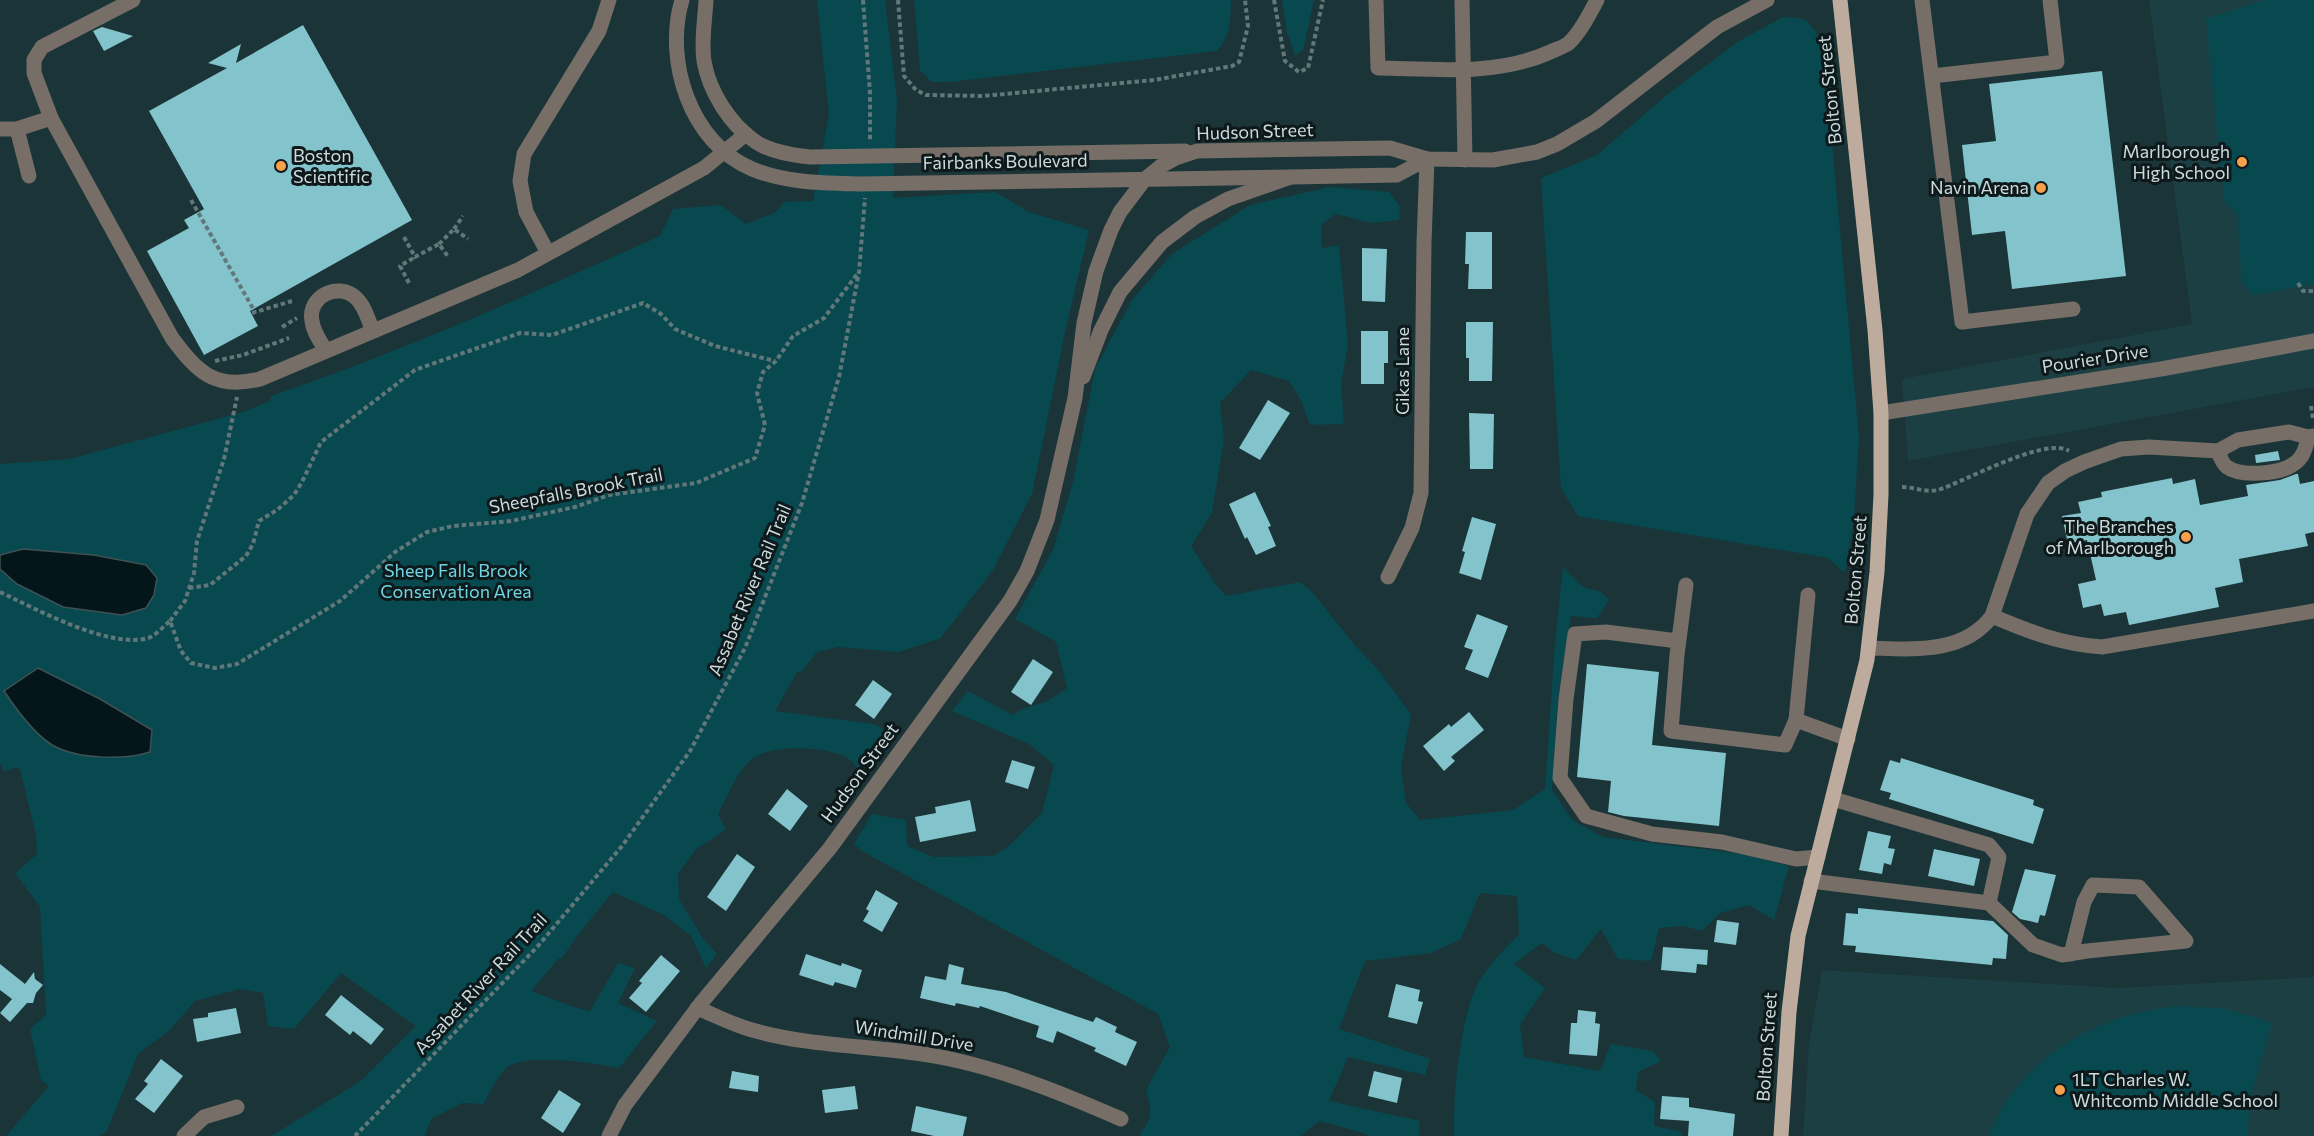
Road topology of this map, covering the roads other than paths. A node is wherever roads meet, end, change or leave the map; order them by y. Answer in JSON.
{"nodes":[{"id":1,"x":132,"y":0,"type":"edge"},
{"id":2,"x":609,"y":0,"type":"edge"},
{"id":3,"x":682,"y":0,"type":"edge"},
{"id":4,"x":706,"y":0,"type":"edge"},
{"id":5,"x":1376,"y":0,"type":"edge"},
{"id":6,"x":1462,"y":0,"type":"edge"},
{"id":7,"x":1597,"y":0,"type":"edge"},
{"id":8,"x":1767,"y":0,"type":"edge"},
{"id":9,"x":1840,"y":0,"type":"edge"},
{"id":10,"x":1922,"y":0,"type":"edge"},
{"id":11,"x":2050,"y":0,"type":"edge"},
{"id":12,"x":1465,"y":70,"type":"junction"},
{"id":13,"x":1932,"y":76,"type":"junction"},
{"id":14,"x":51,"y":118,"type":"junction"},
{"id":15,"x":0,"y":129,"type":"edge"},
{"id":16,"x":17,"y":129,"type":"junction"},
{"id":17,"x":746,"y":134,"type":"junction"},
{"id":18,"x":1197,"y":151,"type":"junction"},
{"id":19,"x":725,"y":153,"type":"junction"},
{"id":20,"x":1427,"y":159,"type":"junction"},
{"id":21,"x":1465,"y":160,"type":"junction"},
{"id":22,"x":29,"y":176,"type":"dead end"},
{"id":23,"x":1291,"y":177,"type":"junction"},
{"id":24,"x":1145,"y":179,"type":"junction"},
{"id":25,"x":548,"y":253,"type":"junction"},
{"id":26,"x":2073,"y":309,"type":"dead end"},
{"id":27,"x":373,"y":331,"type":"junction"},
{"id":28,"x":2314,"y":341,"type":"edge"},
{"id":29,"x":326,"y":351,"type":"junction"},
{"id":30,"x":1075,"y":398,"type":"junction"},
{"id":31,"x":1881,"y":412,"type":"junction"},
{"id":32,"x":2312,"y":432,"type":"edge"},
{"id":33,"x":2218,"y":451,"type":"junction"},
{"id":34,"x":1388,"y":577,"type":"dead end"},
{"id":35,"x":1686,"y":585,"type":"dead end"},
{"id":36,"x":1809,"y":595,"type":"dead end"},
{"id":37,"x":2314,"y":611,"type":"edge"},
{"id":38,"x":1992,"y":616,"type":"junction"},
{"id":39,"x":1678,"y":641,"type":"junction"},
{"id":40,"x":1869,"y":648,"type":"junction"},
{"id":41,"x":1796,"y":720,"type":"junction"},
{"id":42,"x":1848,"y":739,"type":"junction"},
{"id":43,"x":1833,"y":799,"type":"junction"},
{"id":44,"x":1818,"y":857,"type":"junction"},
{"id":45,"x":1811,"y":881,"type":"junction"},
{"id":46,"x":1989,"y":903,"type":"junction"},
{"id":47,"x":2071,"y":954,"type":"junction"},
{"id":48,"x":697,"y":1008,"type":"junction"},
{"id":49,"x":237,"y":1107,"type":"dead end"},
{"id":50,"x":1121,"y":1119,"type":"dead end"},
{"id":51,"x":184,"y":1136,"type":"edge"},
{"id":52,"x":609,"y":1136,"type":"edge"},
{"id":53,"x":1781,"y":1136,"type":"edge"}],
"edges":[{"from":1,"to":14,"type":"street"},
{"from":2,"to":25,"type":"street"},
{"from":3,"to":19,"type":"street","name":"Fairbanks Boulevard"},
{"from":4,"to":17,"type":"street"},
{"from":5,"to":12,"type":"street"},
{"from":6,"to":12,"type":"street"},
{"from":7,"to":12,"type":"street"},
{"from":8,"to":21,"type":"street","name":"Hudson Street"},
{"from":9,"to":31,"type":"main road","name":"Bolton Street"},
{"from":10,"to":13,"type":"street"},
{"from":11,"to":13,"type":"street"},
{"from":12,"to":21,"type":"street"},
{"from":13,"to":26,"type":"street"},
{"from":14,"to":16,"type":"street"},
{"from":14,"to":29,"type":"street"},
{"from":15,"to":16,"type":"street"},
{"from":16,"to":22,"type":"street"},
{"from":17,"to":18,"type":"street","name":"Fairbanks Boulevard"},
{"from":17,"to":19,"type":"street"},
{"from":18,"to":20,"type":"street","name":"Hudson Street"},
{"from":18,"to":24,"type":"street","name":"Hudson Street"},
{"from":19,"to":24,"type":"street","name":"Fairbanks Boulevard"},
{"from":19,"to":25,"type":"street"},
{"from":20,"to":21,"type":"street","name":"Hudson Street"},
{"from":20,"to":23,"type":"street","name":"Hudson Street"},
{"from":20,"to":34,"type":"street","name":"Gikas Lane"},
{"from":23,"to":24,"type":"street","name":"Fairbanks Boulevard"},
{"from":23,"to":30,"type":"street","name":"Hudson Street"},
{"from":24,"to":30,"type":"street","name":"Hudson Street"},
{"from":25,"to":27,"type":"street"},
{"from":27,"to":29,"type":"street"},
{"from":27,"to":29,"type":"street"},
{"from":28,"to":31,"type":"street","name":"Pourier Drive"},
{"from":30,"to":48,"type":"street","name":"Hudson Street"},
{"from":31,"to":40,"type":"main road","name":"Bolton Street"},
{"from":32,"to":33,"type":"street"},
{"from":32,"to":33,"type":"street"},
{"from":33,"to":38,"type":"street"},
{"from":35,"to":39,"type":"street"},
{"from":36,"to":41,"type":"street"},
{"from":37,"to":38,"type":"street"},
{"from":38,"to":40,"type":"street"},
{"from":39,"to":41,"type":"street"},
{"from":39,"to":44,"type":"street"},
{"from":40,"to":42,"type":"main road","name":"Bolton Street"},
{"from":41,"to":42,"type":"street"},
{"from":42,"to":43,"type":"main road","name":"Bolton Street"},
{"from":43,"to":44,"type":"main road","name":"Bolton Street"},
{"from":43,"to":46,"type":"street"},
{"from":44,"to":45,"type":"main road","name":"Bolton Street"},
{"from":45,"to":46,"type":"street"},
{"from":45,"to":53,"type":"main road","name":"Bolton Street"},
{"from":46,"to":47,"type":"street"},
{"from":47,"to":47,"type":"street"},
{"from":48,"to":50,"type":"street","name":"Windmill Drive"},
{"from":48,"to":52,"type":"street","name":"Hudson Street"},
{"from":49,"to":51,"type":"street"}]}
